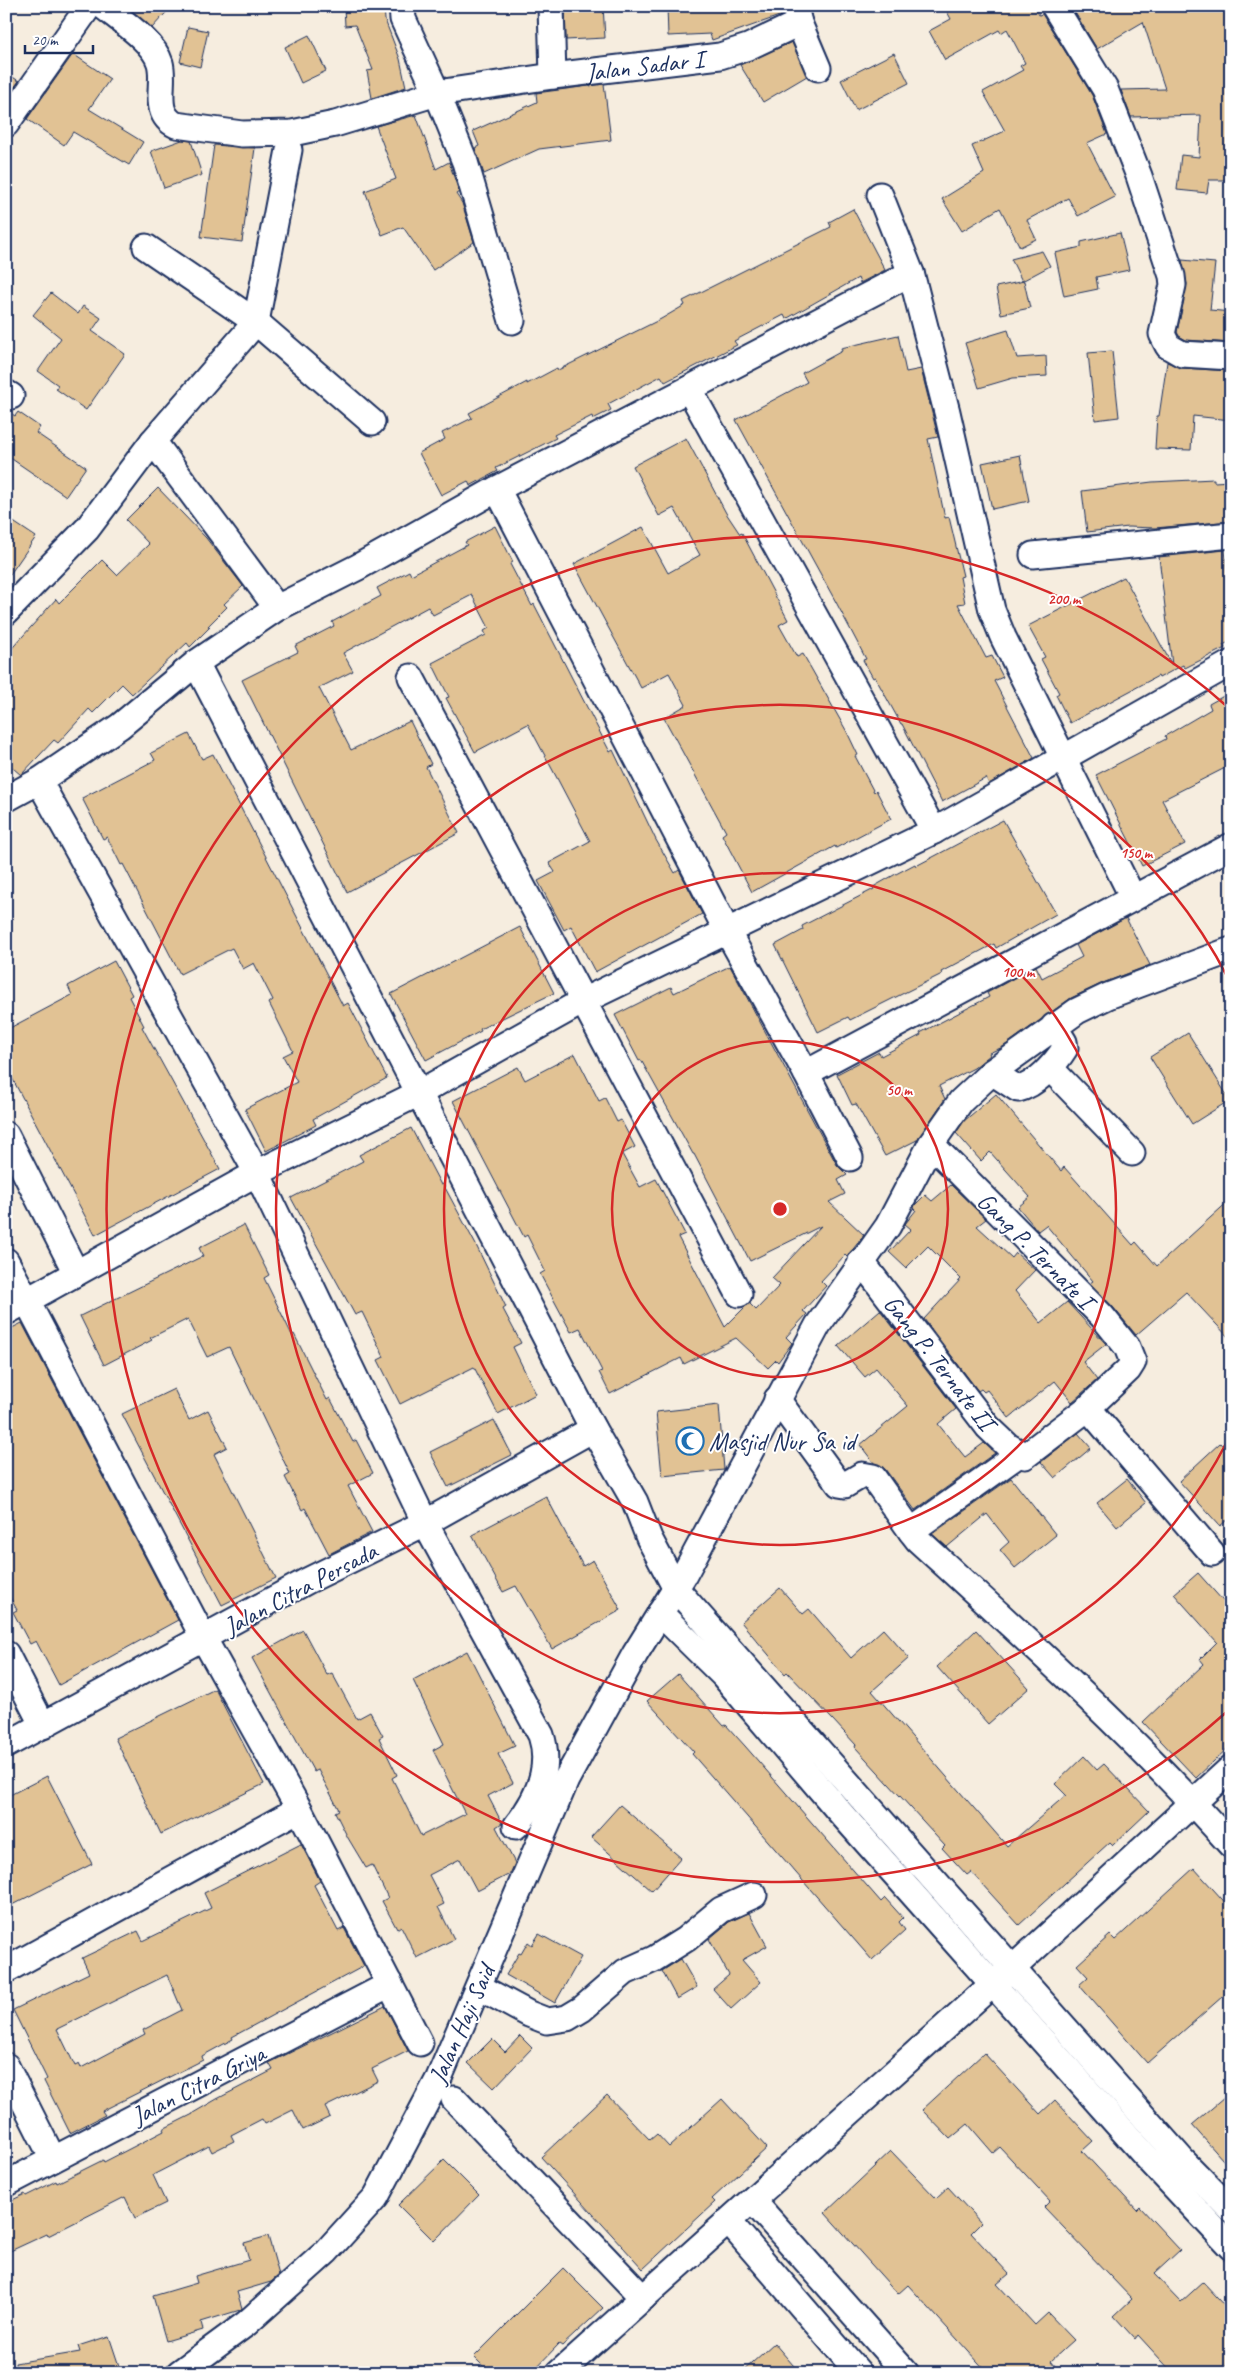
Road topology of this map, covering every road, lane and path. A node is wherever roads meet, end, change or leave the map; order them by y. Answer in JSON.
{"nodes":[{"id":1,"x":89,"y":6,"type":"edge"},
{"id":2,"x":103,"y":6,"type":"edge"},
{"id":3,"x":402,"y":6,"type":"edge"},
{"id":4,"x":551,"y":6,"type":"edge"},
{"id":5,"x":1054,"y":6,"type":"edge"},
{"id":6,"x":796,"y":11,"type":"edge"},
{"id":7,"x":818,"y":68,"type":"dead end"},
{"id":8,"x":552,"y":76,"type":"junction"},
{"id":9,"x":437,"y":93,"type":"junction"},
{"id":10,"x":6,"y":124,"type":"edge"},
{"id":11,"x":289,"y":150,"type":"dead end"},
{"id":12,"x":880,"y":195,"type":"dead end"},
{"id":13,"x":146,"y":247,"type":"dead end"},
{"id":14,"x":911,"y":273,"type":"junction"},
{"id":15,"x":512,"y":321,"type":"dead end"},
{"id":16,"x":256,"y":322,"type":"junction"},
{"id":17,"x":1231,"y":357,"type":"edge"},
{"id":18,"x":689,"y":389,"type":"junction"},
{"id":19,"x":372,"y":422,"type":"dead end"},
{"id":20,"x":153,"y":441,"type":"junction"},
{"id":21,"x":497,"y":489,"type":"junction"},
{"id":22,"x":1231,"y":534,"type":"edge"},
{"id":23,"x":1033,"y":555,"type":"dead end"},
{"id":24,"x":276,"y":608,"type":"junction"},
{"id":25,"x":6,"y":612,"type":"edge"},
{"id":26,"x":196,"y":664,"type":"junction"},
{"id":27,"x":1231,"y":664,"type":"edge"},
{"id":28,"x":412,"y":678,"type":"dead end"},
{"id":29,"x":1063,"y":756,"type":"junction"},
{"id":30,"x":39,"y":782,"type":"junction"},
{"id":31,"x":6,"y":799,"type":"edge"},
{"id":32,"x":934,"y":831,"type":"junction"},
{"id":33,"x":1231,"y":846,"type":"edge"},
{"id":34,"x":1133,"y":898,"type":"junction"},
{"id":35,"x":727,"y":931,"type":"junction"},
{"id":36,"x":1231,"y":950,"type":"edge"},
{"id":37,"x":584,"y":1000,"type":"junction"},
{"id":38,"x":1054,"y":1026,"type":"junction"},
{"id":39,"x":1050,"y":1068,"type":"junction"},
{"id":40,"x":992,"y":1072,"type":"junction"},
{"id":41,"x":806,"y":1073,"type":"junction"},
{"id":42,"x":419,"y":1093,"type":"junction"},
{"id":43,"x":6,"y":1135,"type":"edge"},
{"id":44,"x":930,"y":1144,"type":"junction"},
{"id":45,"x":1132,"y":1153,"type":"dead end"},
{"id":46,"x":850,"y":1158,"type":"dead end"},
{"id":47,"x":257,"y":1173,"type":"junction"},
{"id":48,"x":6,"y":1261,"type":"edge"},
{"id":49,"x":862,"y":1261,"type":"junction"},
{"id":50,"x":71,"y":1276,"type":"junction"},
{"id":51,"x":739,"y":1294,"type":"dead end"},
{"id":52,"x":24,"y":1303,"type":"edge"},
{"id":53,"x":777,"y":1399,"type":"junction"},
{"id":54,"x":1088,"y":1408,"type":"junction"},
{"id":55,"x":593,"y":1429,"type":"junction"},
{"id":56,"x":1022,"y":1455,"type":"junction"},
{"id":57,"x":425,"y":1523,"type":"junction"},
{"id":58,"x":911,"y":1530,"type":"junction"},
{"id":59,"x":1212,"y":1553,"type":"dead end"},
{"id":60,"x":680,"y":1582,"type":"junction"},
{"id":61,"x":660,"y":1613,"type":"junction"},
{"id":62,"x":204,"y":1638,"type":"junction"},
{"id":63,"x":6,"y":1654,"type":"edge"},
{"id":64,"x":43,"y":1726,"type":"junction"},
{"id":65,"x":6,"y":1745,"type":"edge"},
{"id":66,"x":1231,"y":1768,"type":"edge"},
{"id":67,"x":1192,"y":1802,"type":"junction"},
{"id":68,"x":299,"y":1809,"type":"junction"},
{"id":69,"x":516,"y":1826,"type":"dead end"},
{"id":70,"x":1231,"y":1845,"type":"edge"},
{"id":71,"x":754,"y":1895,"type":"dead end"},
{"id":72,"x":6,"y":1970,"type":"edge"},
{"id":73,"x":1003,"y":1975,"type":"junction"},
{"id":74,"x":390,"y":1984,"type":"junction"},
{"id":75,"x":479,"y":1987,"type":"junction"},
{"id":76,"x":420,"y":2043,"type":"dead end"},
{"id":77,"x":6,"y":2066,"type":"edge"},
{"id":78,"x":454,"y":2099,"type":"dead end"},
{"id":79,"x":53,"y":2159,"type":"junction"},
{"id":80,"x":6,"y":2184,"type":"edge"},
{"id":81,"x":753,"y":2201,"type":"junction"},
{"id":82,"x":1231,"y":2210,"type":"edge"},
{"id":83,"x":728,"y":2222,"type":"junction"},
{"id":84,"x":1231,"y":2247,"type":"edge"},
{"id":85,"x":642,"y":2298,"type":"junction"},
{"id":86,"x":179,"y":2373,"type":"edge"},
{"id":87,"x":559,"y":2373,"type":"edge"},
{"id":88,"x":859,"y":2373,"type":"edge"},
{"id":89,"x":906,"y":2373,"type":"edge"}],
"edges":[{"from":1,"to":10,"type":"street"},
{"from":2,"to":9,"type":"street"},
{"from":3,"to":9,"type":"street"},
{"from":4,"to":8,"type":"street","name":"Jalan Sadar I"},
{"from":5,"to":17,"type":"street"},
{"from":6,"to":7,"type":"street","name":"Jalan Sadar I"},
{"from":6,"to":8,"type":"street","name":"Jalan Sadar I"},
{"from":8,"to":9,"type":"street"},
{"from":9,"to":15,"type":"street"},
{"from":11,"to":16,"type":"street"},
{"from":12,"to":14,"type":"street"},
{"from":13,"to":16,"type":"street"},
{"from":14,"to":18,"type":"street"},
{"from":14,"to":29,"type":"street"},
{"from":16,"to":19,"type":"street"},
{"from":16,"to":20,"type":"street"},
{"from":18,"to":21,"type":"street"},
{"from":18,"to":32,"type":"street"},
{"from":20,"to":24,"type":"street"},
{"from":20,"to":25,"type":"street"},
{"from":21,"to":24,"type":"street"},
{"from":21,"to":35,"type":"street"},
{"from":22,"to":23,"type":"street"},
{"from":24,"to":26,"type":"street"},
{"from":26,"to":30,"type":"street"},
{"from":26,"to":42,"type":"street"},
{"from":27,"to":29,"type":"street"},
{"from":28,"to":37,"type":"street"},
{"from":29,"to":32,"type":"street"},
{"from":29,"to":34,"type":"street"},
{"from":30,"to":31,"type":"street"},
{"from":30,"to":47,"type":"street"},
{"from":32,"to":35,"type":"street"},
{"from":33,"to":34,"type":"street"},
{"from":34,"to":41,"type":"street"},
{"from":35,"to":37,"type":"street"},
{"from":35,"to":41,"type":"street"},
{"from":36,"to":38,"type":"street","name":"Jalan Haji Said"},
{"from":37,"to":42,"type":"street"},
{"from":37,"to":51,"type":"street"},
{"from":38,"to":39,"type":"street"},
{"from":38,"to":40,"type":"street","name":"Jalan Haji Said"},
{"from":39,"to":40,"type":"street"},
{"from":39,"to":45,"type":"street"},
{"from":40,"to":44,"type":"street","name":"Jalan Haji Said"},
{"from":41,"to":46,"type":"street"},
{"from":42,"to":47,"type":"street"},
{"from":42,"to":55,"type":"street"},
{"from":43,"to":50,"type":"street"},
{"from":44,"to":49,"type":"street","name":"Jalan Haji Said"},
{"from":44,"to":54,"type":"street","name":"Gang P. Ternate I"},
{"from":47,"to":50,"type":"street"},
{"from":47,"to":57,"type":"street"},
{"from":48,"to":52,"type":"street"},
{"from":49,"to":53,"type":"street","name":"Jalan Haji Said"},
{"from":49,"to":56,"type":"street","name":"Gang P. Ternate II"},
{"from":50,"to":52,"type":"street"},
{"from":52,"to":62,"type":"street"},
{"from":53,"to":58,"type":"street"},
{"from":53,"to":60,"type":"street","name":"Jalan Haji Said"},
{"from":54,"to":56,"type":"street"},
{"from":54,"to":59,"type":"street"},
{"from":55,"to":57,"type":"street","name":"Jalan Citra Persada"},
{"from":55,"to":60,"type":"street"},
{"from":56,"to":58,"type":"street"},
{"from":57,"to":62,"type":"street","name":"Jalan Citra Persada"},
{"from":57,"to":69,"type":"street"},
{"from":58,"to":67,"type":"street"},
{"from":60,"to":61,"type":"street","name":"Jalan Haji Said"},
{"from":60,"to":73,"type":"street"},
{"from":61,"to":73,"type":"street"},
{"from":61,"to":75,"type":"street","name":"Jalan Haji Said"},
{"from":62,"to":64,"type":"street","name":"Jalan Citra Persada"},
{"from":62,"to":68,"type":"street"},
{"from":63,"to":64,"type":"street"},
{"from":64,"to":65,"type":"street","name":"Jalan Citra Persada"},
{"from":66,"to":67,"type":"street"},
{"from":67,"to":70,"type":"street"},
{"from":67,"to":73,"type":"street"},
{"from":68,"to":72,"type":"street"},
{"from":68,"to":74,"type":"street"},
{"from":71,"to":75,"type":"street"},
{"from":73,"to":81,"type":"street"},
{"from":73,"to":82,"type":"street"},
{"from":73,"to":84,"type":"street"},
{"from":74,"to":76,"type":"street"},
{"from":74,"to":79,"type":"street","name":"Jalan Citra Griya"},
{"from":75,"to":86,"type":"street","name":"Jalan Haji Said"},
{"from":77,"to":79,"type":"street"},
{"from":78,"to":85,"type":"street"},
{"from":79,"to":80,"type":"street","name":"Jalan Citra Griya"},
{"from":81,"to":83,"type":"street"},
{"from":81,"to":89,"type":"street"},
{"from":83,"to":85,"type":"street"},
{"from":83,"to":88,"type":"street"},
{"from":85,"to":87,"type":"street"}]}
